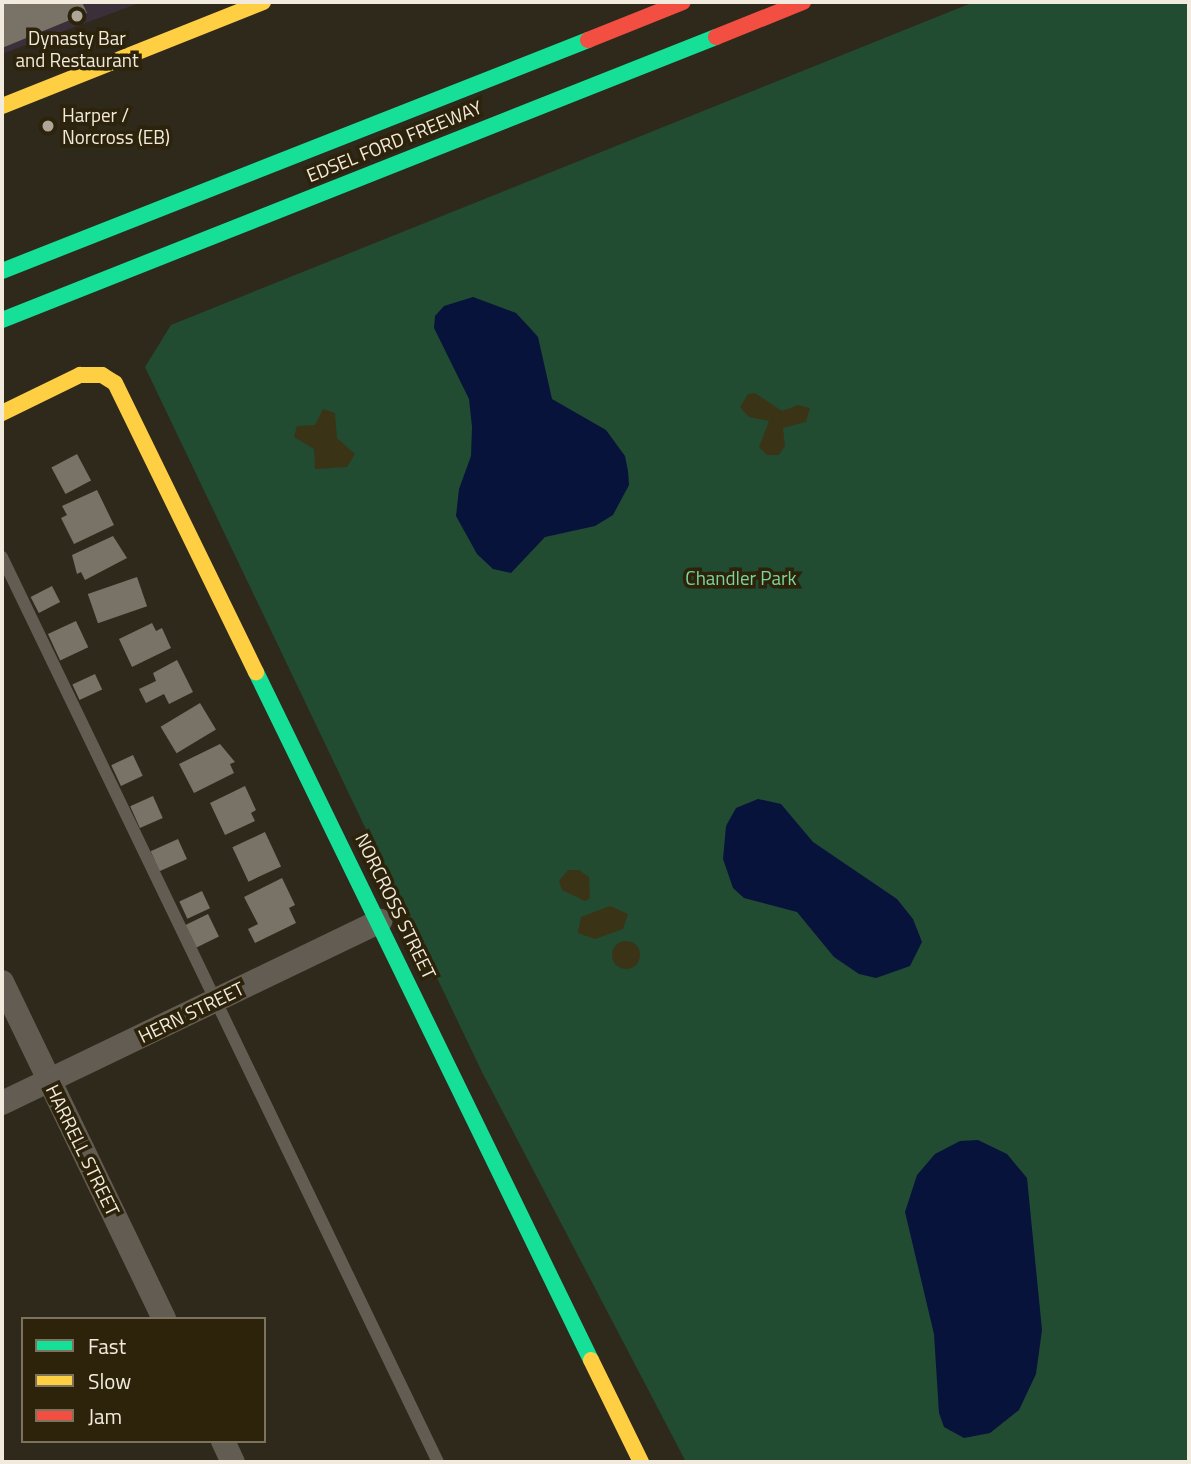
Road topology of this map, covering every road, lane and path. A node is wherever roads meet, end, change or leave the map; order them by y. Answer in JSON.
{"nodes":[{"id":1,"x":262,"y":2,"type":"edge"},
{"id":2,"x":683,"y":2,"type":"edge"},
{"id":3,"x":803,"y":2,"type":"edge"},
{"id":4,"x":2,"y":106,"type":"edge"},
{"id":5,"x":2,"y":271,"type":"edge"},
{"id":6,"x":2,"y":320,"type":"edge"},
{"id":7,"x":2,"y":412,"type":"edge"},
{"id":8,"x":2,"y":557,"type":"edge"},
{"id":9,"x":380,"y":921,"type":"junction"},
{"id":10,"x":2,"y":982,"type":"edge"},
{"id":11,"x":213,"y":1001,"type":"junction"},
{"id":12,"x":49,"y":1080,"type":"junction"},
{"id":13,"x":2,"y":1103,"type":"edge"},
{"id":14,"x":163,"y":1317,"type":"edge"},
{"id":15,"x":224,"y":1443,"type":"edge"},
{"id":16,"x":233,"y":1462,"type":"edge"},
{"id":17,"x":438,"y":1462,"type":"edge"},
{"id":18,"x":641,"y":1462,"type":"edge"}],
"edges":[{"from":1,"to":4,"type":"main road"},
{"from":2,"to":5,"type":"main road","name":"EDSEL FORD FREEWAY"},
{"from":3,"to":6,"type":"main road","name":"EDSEL FORD FREEWAY"},
{"from":7,"to":9,"type":"main road","name":"NORCROSS STREET"},
{"from":8,"to":11,"type":"lane"},
{"from":9,"to":11,"type":"street","name":"HERN STREET"},
{"from":9,"to":18,"type":"main road","name":"NORCROSS STREET"},
{"from":10,"to":12,"type":"street","name":"HARRELL STREET"},
{"from":11,"to":12,"type":"street","name":"HERN STREET"},
{"from":11,"to":17,"type":"lane"},
{"from":12,"to":13,"type":"street","name":"HERN STREET"},
{"from":12,"to":14,"type":"street","name":"HARRELL STREET"},
{"from":15,"to":16,"type":"street"}]}
